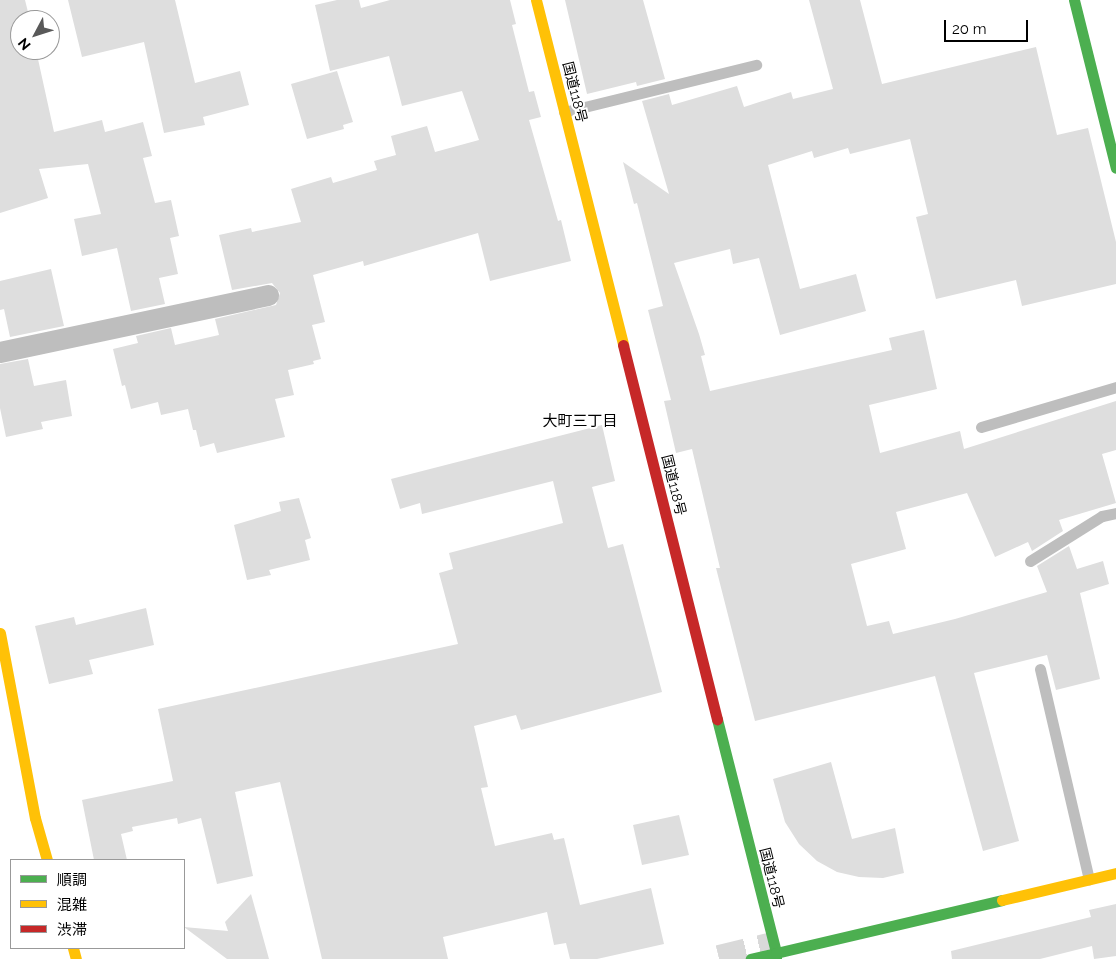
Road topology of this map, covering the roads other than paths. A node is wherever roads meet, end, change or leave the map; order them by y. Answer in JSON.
{"nodes":[{"id":1,"x":536,"y":0,"type":"edge"},
{"id":2,"x":1074,"y":0,"type":"edge"},
{"id":3,"x":756,"y":65,"type":"dead end"},
{"id":4,"x":564,"y":112,"type":"junction"},
{"id":5,"x":1116,"y":168,"type":"edge"},
{"id":6,"x":268,"y":295,"type":"dead end"},
{"id":7,"x":0,"y":352,"type":"edge"},
{"id":8,"x":1116,"y":387,"type":"edge"},
{"id":9,"x":982,"y":427,"type":"dead end"},
{"id":10,"x":1116,"y":513,"type":"edge"},
{"id":11,"x":1030,"y":561,"type":"dead end"},
{"id":12,"x":0,"y":633,"type":"edge"},
{"id":13,"x":1040,"y":669,"type":"dead end"},
{"id":14,"x":47,"y":859,"type":"edge"},
{"id":15,"x":1116,"y":873,"type":"edge"},
{"id":16,"x":1089,"y":880,"type":"junction"},
{"id":17,"x":776,"y":956,"type":"edge"},
{"id":18,"x":751,"y":959,"type":"edge"}],
"edges":[{"from":1,"to":4,"type":"main road","name":"国道118号"},
{"from":2,"to":5,"type":"main road"},
{"from":3,"to":4,"type":"lane"},
{"from":4,"to":17,"type":"main road","name":"国道118号"},
{"from":6,"to":7,"type":"street"},
{"from":8,"to":9,"type":"lane"},
{"from":10,"to":11,"type":"lane"},
{"from":12,"to":14,"type":"main road"},
{"from":13,"to":16,"type":"lane"},
{"from":15,"to":16,"type":"main road"},
{"from":16,"to":17,"type":"main road"},
{"from":17,"to":18,"type":"main road"}]}
